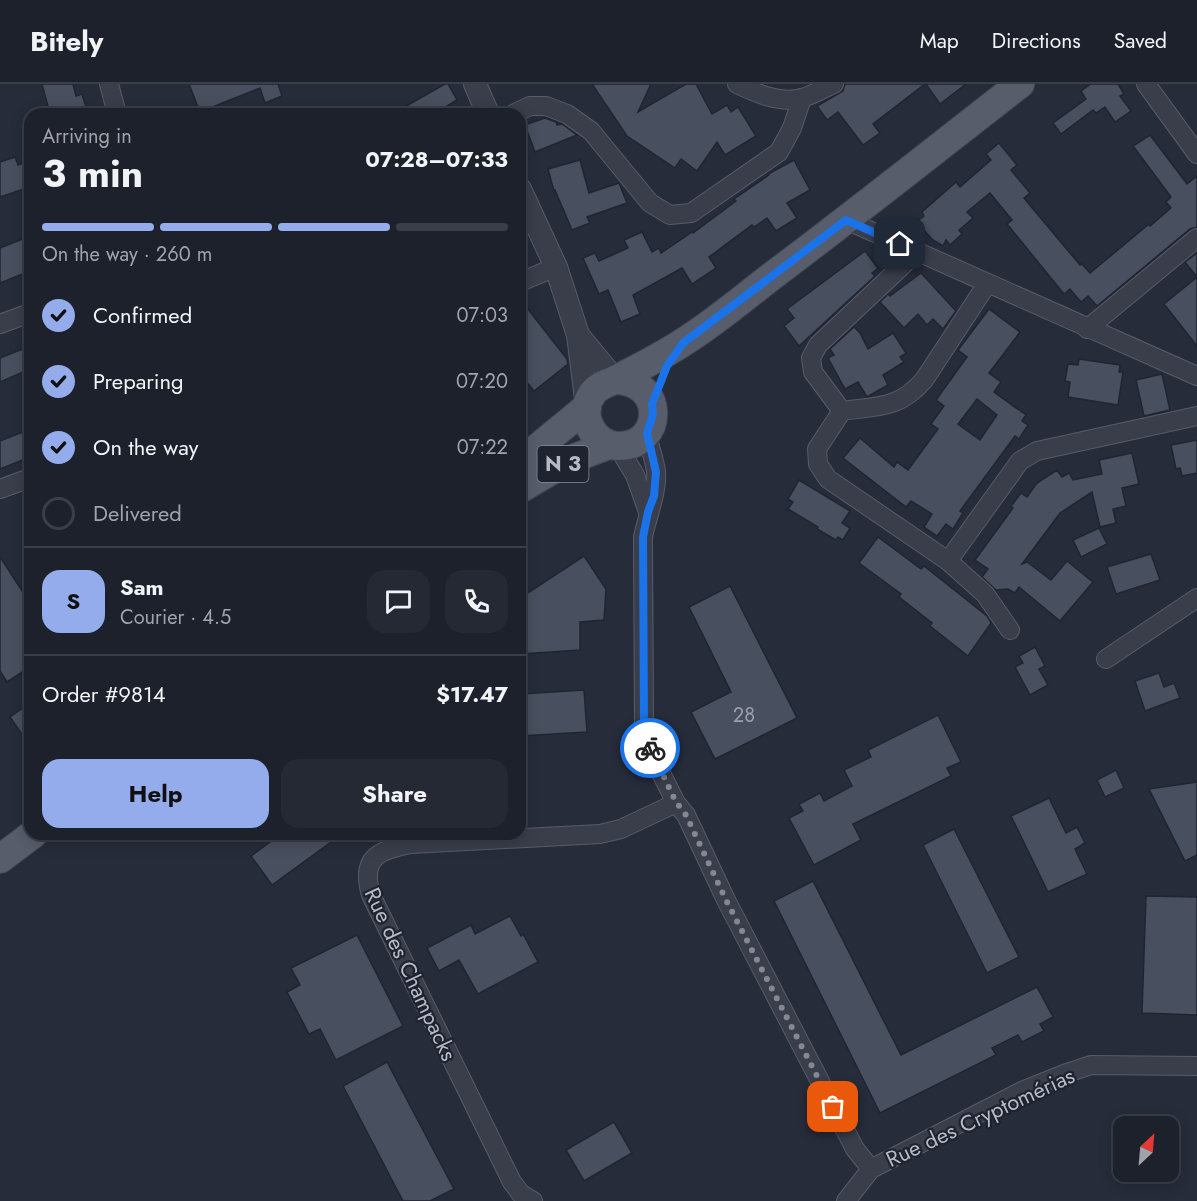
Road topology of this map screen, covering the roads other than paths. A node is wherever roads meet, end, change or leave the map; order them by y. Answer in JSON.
{"nodes":[{"id":1,"x":109,"y":84,"type":"edge"},
{"id":2,"x":475,"y":84,"type":"edge"},
{"id":3,"x":737,"y":84,"type":"edge"},
{"id":4,"x":834,"y":84,"type":"edge"},
{"id":5,"x":1020,"y":84,"type":"edge"},
{"id":6,"x":1146,"y":84,"type":"edge"},
{"id":7,"x":802,"y":98,"type":"junction"},
{"id":8,"x":115,"y":108,"type":"edge"},
{"id":9,"x":485,"y":108,"type":"edge"},
{"id":10,"x":526,"y":108,"type":"edge"},
{"id":11,"x":1191,"y":135,"type":"edge"},
{"id":12,"x":1197,"y":154,"type":"edge"},
{"id":13,"x":526,"y":202,"type":"edge"},
{"id":14,"x":846,"y":220,"type":"junction"},
{"id":15,"x":1197,"y":238,"type":"edge"},
{"id":16,"x":918,"y":251,"type":"junction"},
{"id":17,"x":556,"y":267,"type":"junction"},
{"id":18,"x":526,"y":280,"type":"edge"},
{"id":19,"x":987,"y":284,"type":"junction"},
{"id":20,"x":24,"y":315,"type":"edge"},
{"id":21,"x":0,"y":324,"type":"edge"},
{"id":22,"x":1087,"y":329,"type":"junction"},
{"id":23,"x":578,"y":335,"type":"junction"},
{"id":24,"x":683,"y":343,"type":"junction"},
{"id":25,"x":1197,"y":376,"type":"edge"},
{"id":26,"x":615,"y":380,"type":"junction"},
{"id":27,"x":652,"y":404,"type":"junction"},
{"id":28,"x":587,"y":407,"type":"junction"},
{"id":29,"x":842,"y":411,"type":"junction"},
{"id":30,"x":1197,"y":416,"type":"edge"},
{"id":31,"x":647,"y":433,"type":"junction"},
{"id":32,"x":614,"y":446,"type":"junction"},
{"id":33,"x":526,"y":457,"type":"edge"},
{"id":34,"x":24,"y":480,"type":"edge"},
{"id":35,"x":526,"y":485,"type":"edge"},
{"id":36,"x":0,"y":489,"type":"edge"},
{"id":37,"x":648,"y":512,"type":"junction"},
{"id":38,"x":948,"y":561,"type":"junction"},
{"id":39,"x":1197,"y":598,"type":"edge"},
{"id":40,"x":1010,"y":630,"type":"dead end"},
{"id":41,"x":1106,"y":658,"type":"dead end"},
{"id":42,"x":676,"y":802,"type":"junction"},
{"id":43,"x":526,"y":838,"type":"edge"},
{"id":44,"x":25,"y":840,"type":"edge"},
{"id":45,"x":487,"y":840,"type":"edge"},
{"id":46,"x":0,"y":859,"type":"edge"},
{"id":47,"x":1197,"y":1066,"type":"edge"},
{"id":48,"x":871,"y":1169,"type":"junction"},
{"id":49,"x":533,"y":1201,"type":"edge"},
{"id":50,"x":846,"y":1201,"type":"edge"}],
"edges":[{"from":1,"to":8,"type":"street"},
{"from":2,"to":9,"type":"street"},
{"from":3,"to":7,"type":"street"},
{"from":4,"to":7,"type":"street"},
{"from":5,"to":14,"type":"main road"},
{"from":6,"to":11,"type":"street"},
{"from":7,"to":10,"type":"street"},
{"from":11,"to":12,"type":"street"},
{"from":13,"to":17,"type":"street"},
{"from":14,"to":16,"type":"street"},
{"from":14,"to":24,"type":"main road"},
{"from":15,"to":22,"type":"street"},
{"from":16,"to":19,"type":"street"},
{"from":16,"to":29,"type":"street"},
{"from":17,"to":18,"type":"street"},
{"from":17,"to":23,"type":"street"},
{"from":19,"to":22,"type":"street"},
{"from":19,"to":29,"type":"street"},
{"from":20,"to":21,"type":"street"},
{"from":22,"to":25,"type":"street"},
{"from":23,"to":26,"type":"street"},
{"from":23,"to":28,"type":"street"},
{"from":24,"to":26,"type":"main road"},
{"from":24,"to":27,"type":"main road"},
{"from":26,"to":27,"type":"main road"},
{"from":26,"to":28,"type":"main road"},
{"from":27,"to":31,"type":"main road"},
{"from":28,"to":32,"type":"main road"},
{"from":28,"to":33,"type":"main road","number":"N 3"},
{"from":29,"to":38,"type":"street"},
{"from":30,"to":38,"type":"street"},
{"from":31,"to":32,"type":"main road"},
{"from":31,"to":37,"type":"street"},
{"from":32,"to":35,"type":"main road","number":"N 3"},
{"from":32,"to":37,"type":"street"},
{"from":34,"to":36,"type":"street"},
{"from":37,"to":42,"type":"street"},
{"from":38,"to":40,"type":"street"},
{"from":39,"to":41,"type":"street"},
{"from":42,"to":43,"type":"street","name":"Rue des Champacks"},
{"from":42,"to":48,"type":"street"},
{"from":44,"to":46,"type":"main road"},
{"from":45,"to":49,"type":"street","name":"Rue des Champacks"},
{"from":47,"to":48,"type":"street","name":"Rue des Cryptomérias"},
{"from":48,"to":50,"type":"street"}]}
